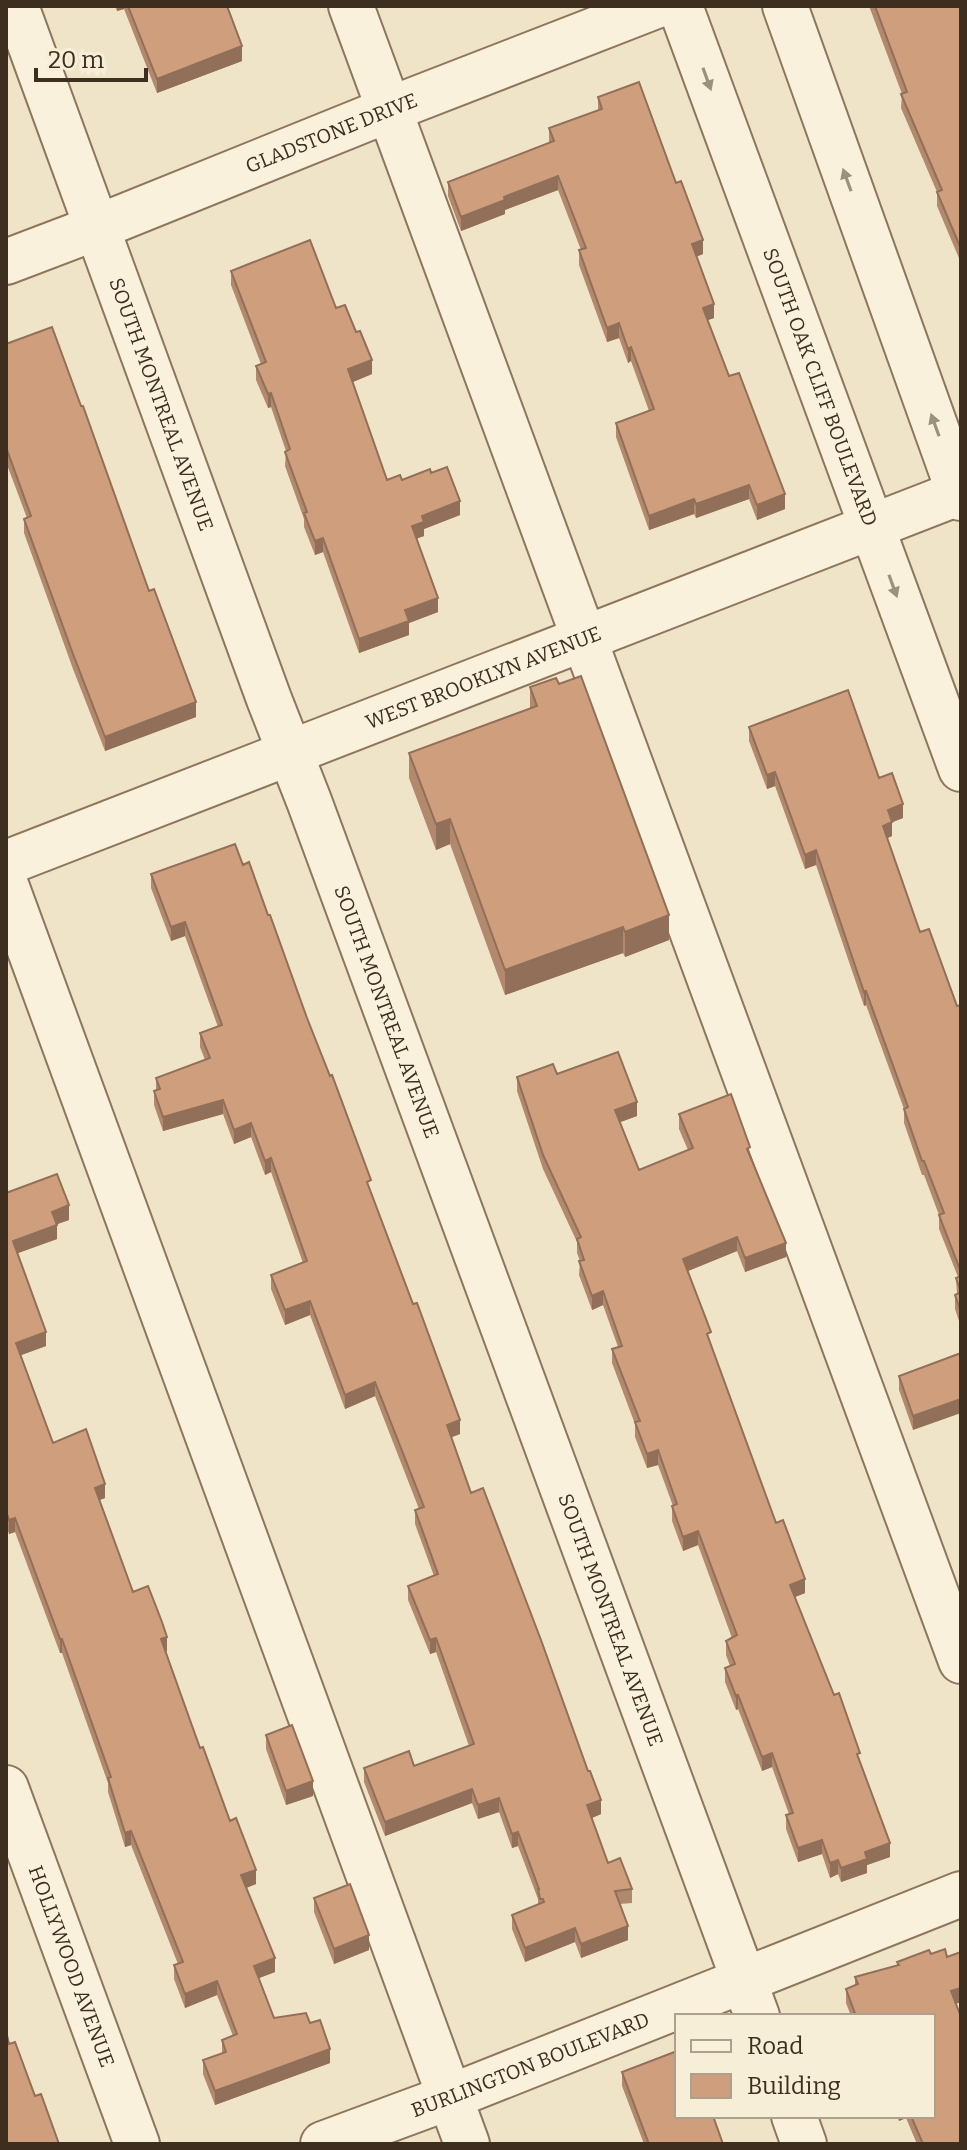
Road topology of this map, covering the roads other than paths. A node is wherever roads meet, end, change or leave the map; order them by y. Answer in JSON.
{"nodes":[{"id":1,"x":16,"y":6,"type":"edge"},
{"id":2,"x":351,"y":6,"type":"edge"},
{"id":3,"x":656,"y":6,"type":"edge"},
{"id":4,"x":680,"y":6,"type":"edge"},
{"id":5,"x":785,"y":6,"type":"edge"},
{"id":6,"x":388,"y":110,"type":"junction"},
{"id":7,"x":98,"y":227,"type":"junction"},
{"id":8,"x":6,"y":262,"type":"edge"},
{"id":9,"x":960,"y":494,"type":"edge"},
{"id":10,"x":871,"y":526,"type":"junction"},
{"id":11,"x":583,"y":639,"type":"junction"},
{"id":12,"x":290,"y":751,"type":"junction"},
{"id":13,"x":961,"y":769,"type":"edge"},
{"id":14,"x":6,"y":863,"type":"edge"},
{"id":15,"x":6,"y":885,"type":"edge"},
{"id":16,"x":961,"y":1661,"type":"edge"},
{"id":17,"x":6,"y":1788,"type":"edge"},
{"id":18,"x":961,"y":1894,"type":"edge"},
{"id":19,"x":751,"y":1998,"type":"edge"},
{"id":20,"x":702,"y":2014,"type":"edge"},
{"id":21,"x":675,"y":2023,"type":"edge"},
{"id":22,"x":450,"y":2097,"type":"junction"},
{"id":23,"x":795,"y":2118,"type":"edge"},
{"id":24,"x":137,"y":2144,"type":"edge"},
{"id":25,"x":323,"y":2144,"type":"edge"},
{"id":26,"x":467,"y":2144,"type":"edge"},
{"id":27,"x":804,"y":2144,"type":"edge"}],
"edges":[{"from":1,"to":7,"type":"street","name":"SOUTH MONTREAL AVENUE"},
{"from":2,"to":6,"type":"street"},
{"from":3,"to":6,"type":"street","name":"GLADSTONE DRIVE"},
{"from":4,"to":10,"type":"street","name":"SOUTH OAK CLIFF BOULEVARD","one_way":true},
{"from":9,"to":5,"type":"street","one_way":true},
{"from":6,"to":7,"type":"street","name":"GLADSTONE DRIVE"},
{"from":6,"to":11,"type":"street"},
{"from":7,"to":8,"type":"street","name":"GLADSTONE DRIVE"},
{"from":7,"to":12,"type":"street","name":"SOUTH MONTREAL AVENUE"},
{"from":9,"to":10,"type":"street","name":"WEST BROOKLYN AVENUE"},
{"from":10,"to":11,"type":"street","name":"WEST BROOKLYN AVENUE"},
{"from":10,"to":13,"type":"street","name":"SOUTH OAK CLIFF BOULEVARD","one_way":true},
{"from":11,"to":12,"type":"street","name":"WEST BROOKLYN AVENUE"},
{"from":11,"to":16,"type":"street"},
{"from":12,"to":14,"type":"street","name":"WEST BROOKLYN AVENUE"},
{"from":12,"to":19,"type":"street","name":"SOUTH MONTREAL AVENUE"},
{"from":15,"to":22,"type":"street"},
{"from":17,"to":24,"type":"street","name":"HOLLYWOOD AVENUE"},
{"from":18,"to":19,"type":"street","name":"BURLINGTON BOULEVARD"},
{"from":19,"to":20,"type":"street","name":"BURLINGTON BOULEVARD"},
{"from":21,"to":22,"type":"street","name":"BURLINGTON BOULEVARD"},
{"from":22,"to":25,"type":"street","name":"BURLINGTON BOULEVARD"},
{"from":22,"to":26,"type":"street"},
{"from":23,"to":27,"type":"street"}]}
